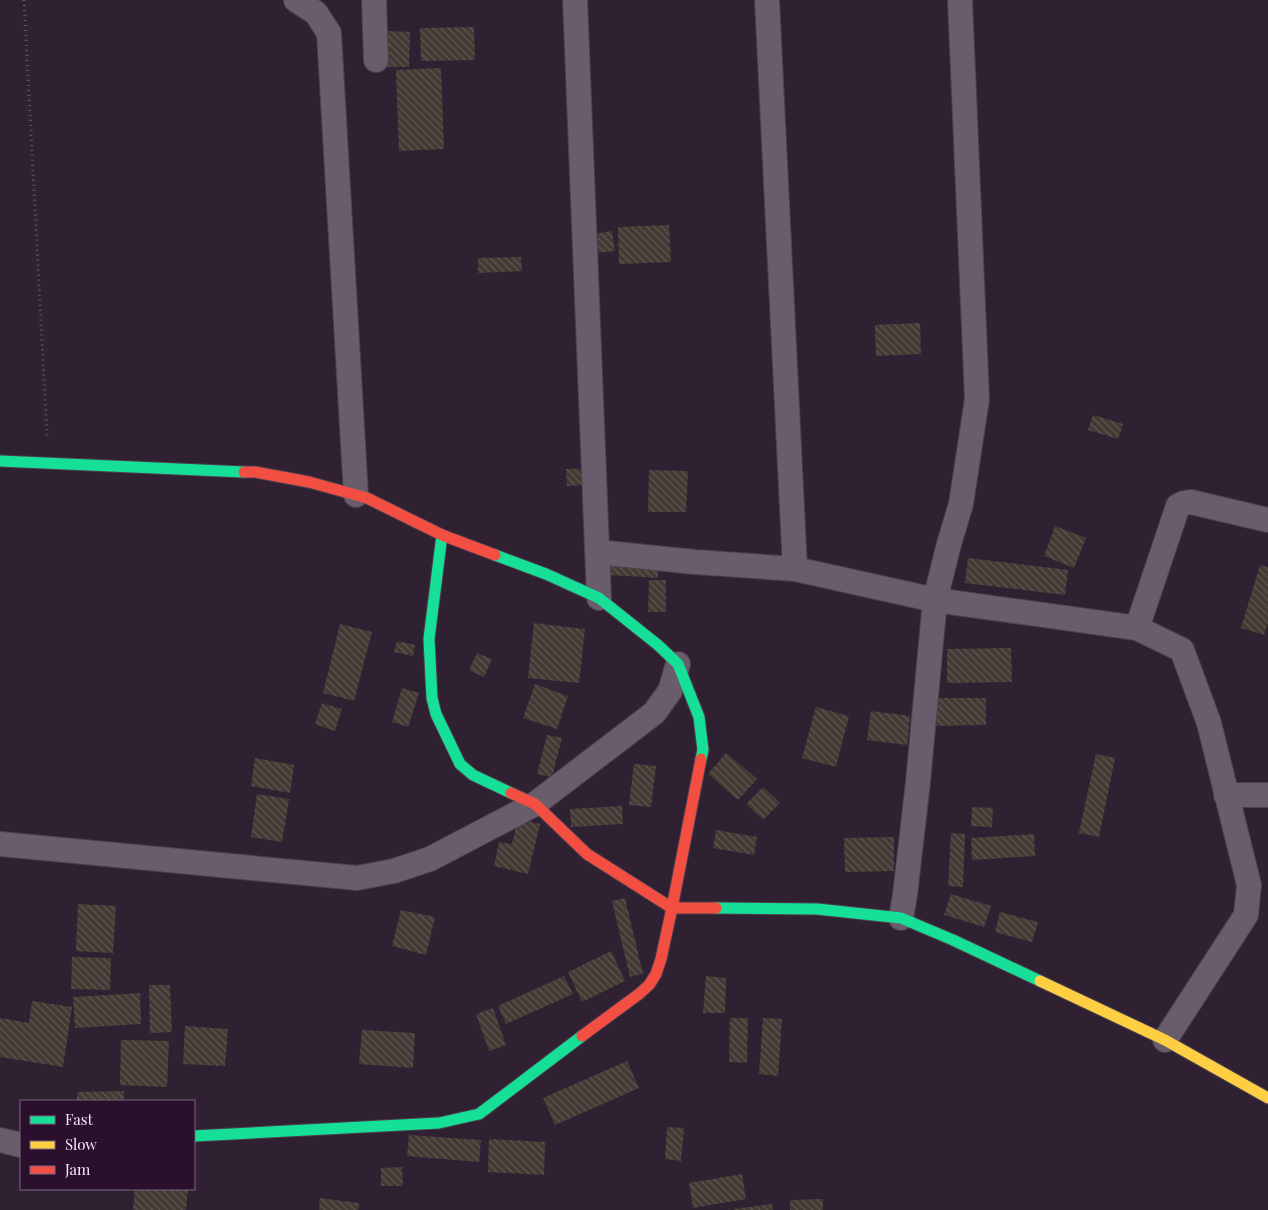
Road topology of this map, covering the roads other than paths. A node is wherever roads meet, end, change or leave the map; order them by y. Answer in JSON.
{"nodes":[{"id":1,"x":296,"y":0,"type":"edge"},
{"id":2,"x":374,"y":0,"type":"edge"},
{"id":3,"x":575,"y":0,"type":"edge"},
{"id":4,"x":767,"y":0,"type":"edge"},
{"id":5,"x":960,"y":0,"type":"edge"},
{"id":6,"x":376,"y":60,"type":"dead end"},
{"id":7,"x":0,"y":461,"type":"edge"},
{"id":8,"x":356,"y":495,"type":"junction"},
{"id":9,"x":1268,"y":520,"type":"edge"},
{"id":10,"x":442,"y":535,"type":"junction"},
{"id":11,"x":597,"y":552,"type":"junction"},
{"id":12,"x":795,"y":569,"type":"junction"},
{"id":13,"x":599,"y":598,"type":"junction"},
{"id":14,"x":935,"y":600,"type":"junction"},
{"id":15,"x":1137,"y":628,"type":"junction"},
{"id":16,"x":678,"y":664,"type":"junction"},
{"id":17,"x":1226,"y":795,"type":"junction"},
{"id":18,"x":1268,"y":795,"type":"edge"},
{"id":19,"x":535,"y":804,"type":"junction"},
{"id":20,"x":0,"y":844,"type":"edge"},
{"id":21,"x":672,"y":908,"type":"junction"},
{"id":22,"x":900,"y":918,"type":"junction"},
{"id":23,"x":1165,"y":1040,"type":"junction"},
{"id":24,"x":1268,"y":1098,"type":"edge"},
{"id":25,"x":195,"y":1136,"type":"edge"},
{"id":26,"x":0,"y":1140,"type":"edge"},
{"id":27,"x":20,"y":1145,"type":"edge"}],
"edges":[{"from":1,"to":8,"type":"street"},
{"from":2,"to":6,"type":"street"},
{"from":3,"to":11,"type":"street"},
{"from":4,"to":12,"type":"street"},
{"from":5,"to":14,"type":"street"},
{"from":7,"to":8,"type":"street"},
{"from":8,"to":10,"type":"street"},
{"from":9,"to":15,"type":"street"},
{"from":10,"to":13,"type":"street"},
{"from":10,"to":19,"type":"street"},
{"from":11,"to":12,"type":"street"},
{"from":11,"to":13,"type":"street"},
{"from":12,"to":14,"type":"street"},
{"from":13,"to":16,"type":"street"},
{"from":14,"to":15,"type":"street"},
{"from":14,"to":22,"type":"street"},
{"from":15,"to":17,"type":"street"},
{"from":16,"to":19,"type":"street"},
{"from":16,"to":21,"type":"street"},
{"from":17,"to":18,"type":"street"},
{"from":17,"to":23,"type":"street"},
{"from":19,"to":20,"type":"street"},
{"from":19,"to":21,"type":"street"},
{"from":21,"to":22,"type":"street"},
{"from":21,"to":25,"type":"street"},
{"from":22,"to":23,"type":"street"},
{"from":23,"to":24,"type":"street"},
{"from":26,"to":27,"type":"street"}]}
